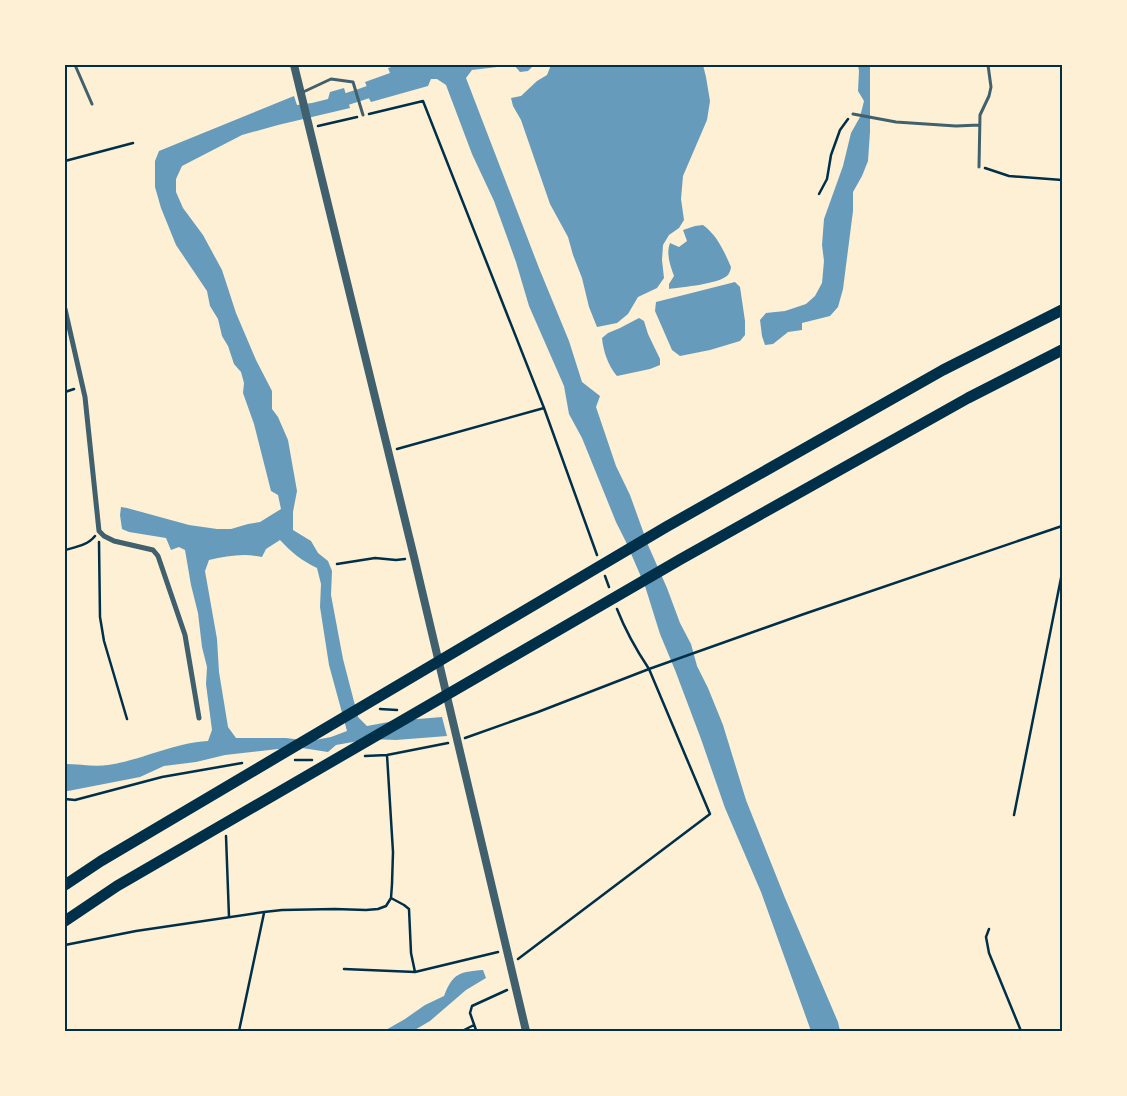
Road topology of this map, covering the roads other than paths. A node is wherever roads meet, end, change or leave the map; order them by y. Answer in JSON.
{"nodes":[{"id":1,"x":75,"y":65,"type":"edge"},
{"id":2,"x":294,"y":65,"type":"edge"},
{"id":3,"x":988,"y":65,"type":"edge"},
{"id":4,"x":301,"y":93,"type":"junction"},
{"id":5,"x":92,"y":104,"type":"dead end"},
{"id":6,"x":853,"y":114,"type":"road end"},
{"id":7,"x":363,"y":115,"type":"road end"},
{"id":8,"x":979,"y":124,"type":"junction"},
{"id":9,"x":979,"y":167,"type":"road end"},
{"id":10,"x":65,"y":309,"type":"edge"},
{"id":11,"x":1062,"y":310,"type":"edge"},
{"id":12,"x":1062,"y":350,"type":"edge"},
{"id":13,"x":199,"y":718,"type":"dead end"},
{"id":14,"x":65,"y":885,"type":"edge"},
{"id":15,"x":65,"y":921,"type":"edge"},
{"id":16,"x":526,"y":1031,"type":"edge"}],
"edges":[{"from":1,"to":5,"type":"lane"},
{"from":2,"to":4,"type":"street"},
{"from":3,"to":8,"type":"lane"},
{"from":4,"to":7,"type":"lane"},
{"from":4,"to":16,"type":"street"},
{"from":6,"to":8,"type":"lane"},
{"from":8,"to":9,"type":"lane"},
{"from":10,"to":13,"type":"street"},
{"from":11,"to":14,"type":"highway"},
{"from":12,"to":15,"type":"highway"}]}
